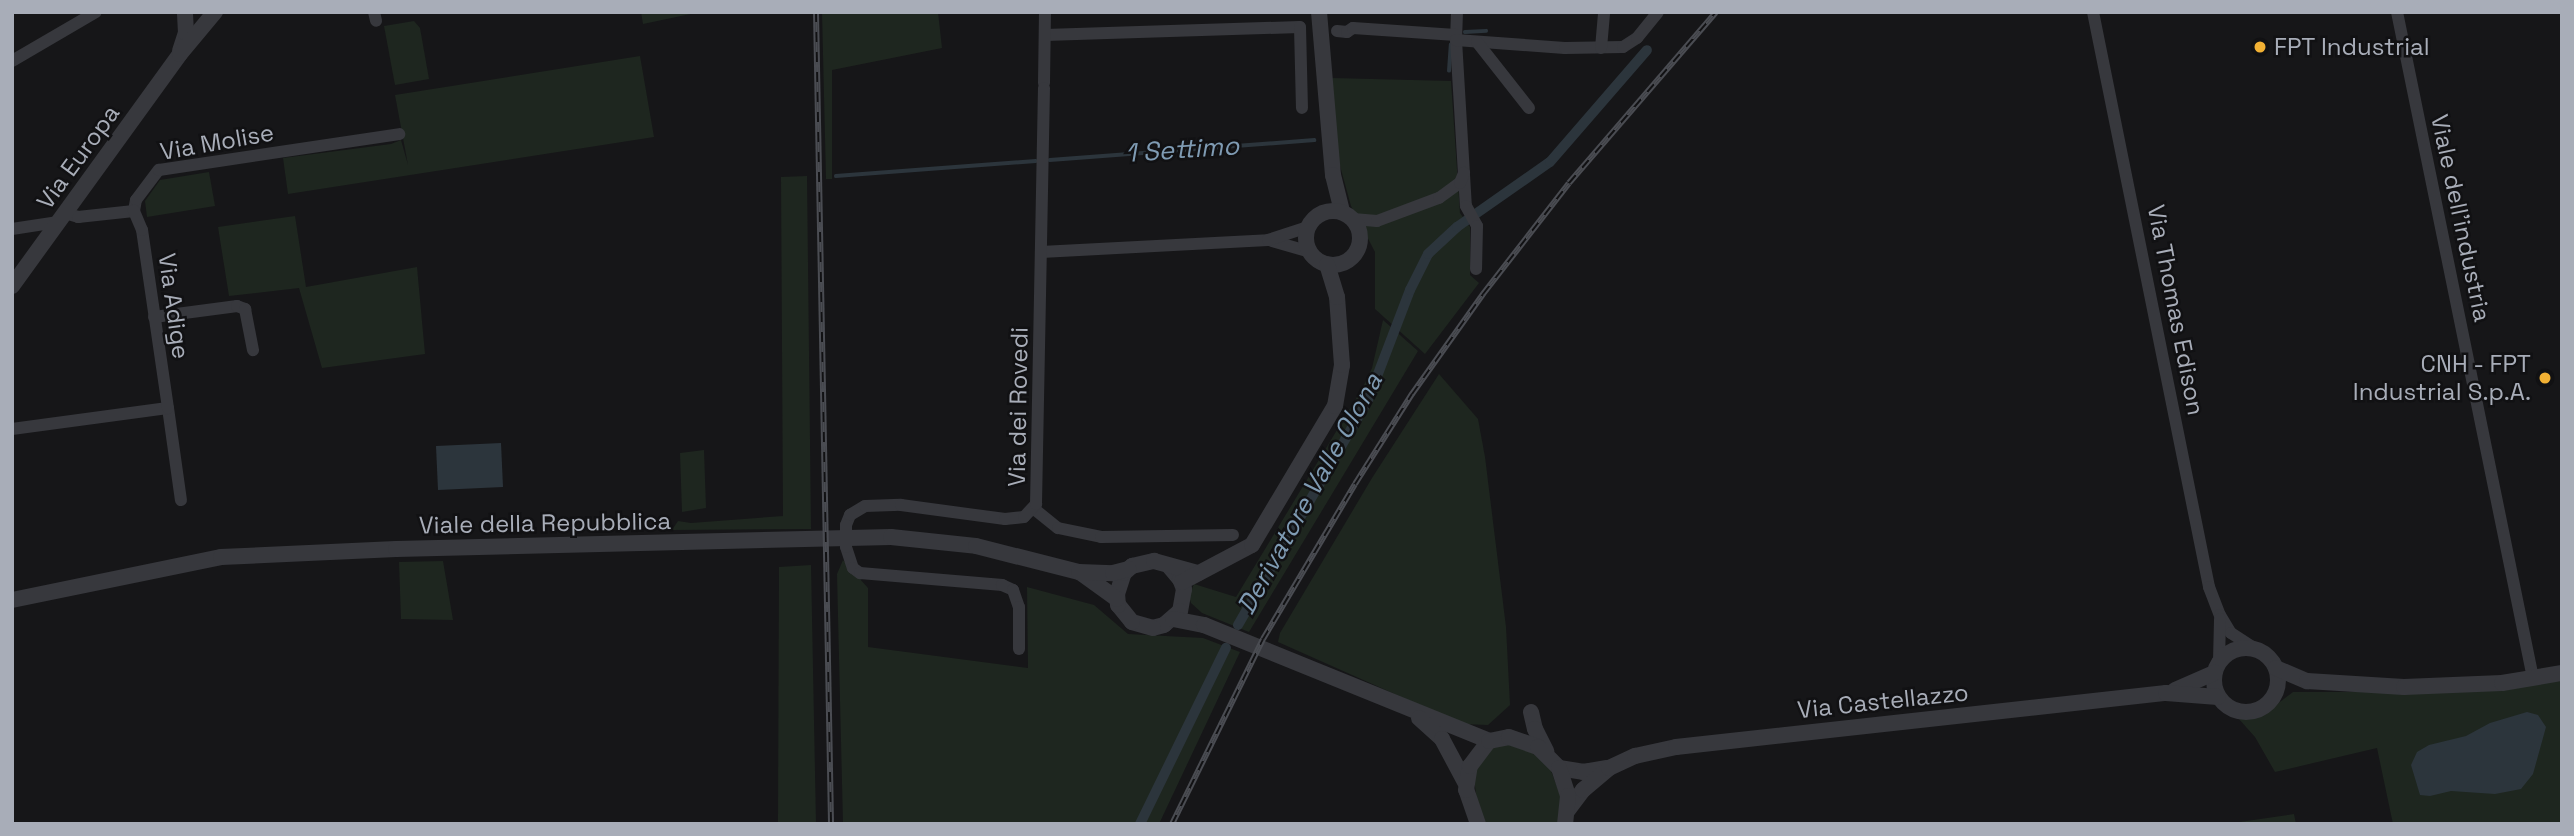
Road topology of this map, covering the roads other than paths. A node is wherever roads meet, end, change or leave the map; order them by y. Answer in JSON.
{"nodes":[{"id":1,"x":96,"y":12,"type":"edge"},
{"id":2,"x":185,"y":12,"type":"edge"},
{"id":3,"x":215,"y":12,"type":"edge"},
{"id":4,"x":1045,"y":12,"type":"edge"},
{"id":5,"x":1319,"y":12,"type":"edge"},
{"id":6,"x":1457,"y":12,"type":"edge"},
{"id":7,"x":1604,"y":12,"type":"edge"},
{"id":8,"x":1658,"y":12,"type":"edge"},
{"id":9,"x":2093,"y":12,"type":"edge"},
{"id":10,"x":2397,"y":12,"type":"edge"},
{"id":11,"x":1337,"y":31,"type":"dead end"},
{"id":12,"x":1045,"y":35,"type":"junction"},
{"id":13,"x":1456,"y":38,"type":"junction"},
{"id":14,"x":1478,"y":42,"type":"junction"},
{"id":15,"x":1601,"y":48,"type":"junction"},
{"id":16,"x":180,"y":54,"type":"junction"},
{"id":17,"x":12,"y":61,"type":"edge"},
{"id":18,"x":1302,"y":108,"type":"dead end"},
{"id":19,"x":1529,"y":108,"type":"dead end"},
{"id":20,"x":399,"y":134,"type":"dead end"},
{"id":21,"x":1465,"y":172,"type":"junction"},
{"id":22,"x":1334,"y":175,"type":"junction"},
{"id":23,"x":134,"y":211,"type":"junction"},
{"id":24,"x":1324,"y":212,"type":"junction"},
{"id":25,"x":1348,"y":215,"type":"junction"},
{"id":26,"x":62,"y":218,"type":"junction"},
{"id":27,"x":1308,"y":228,"type":"junction"},
{"id":28,"x":12,"y":229,"type":"edge"},
{"id":29,"x":1268,"y":240,"type":"junction"},
{"id":30,"x":1041,"y":252,"type":"junction"},
{"id":31,"x":1310,"y":252,"type":"junction"},
{"id":32,"x":1346,"y":262,"type":"junction"},
{"id":33,"x":1327,"y":265,"type":"junction"},
{"id":34,"x":1476,"y":269,"type":"dead end"},
{"id":35,"x":12,"y":286,"type":"edge"},
{"id":36,"x":1337,"y":297,"type":"junction"},
{"id":37,"x":154,"y":317,"type":"junction"},
{"id":38,"x":253,"y":350,"type":"dead end"},
{"id":39,"x":168,"y":408,"type":"junction"},
{"id":40,"x":12,"y":429,"type":"edge"},
{"id":41,"x":181,"y":500,"type":"dead end"},
{"id":42,"x":1033,"y":508,"type":"junction"},
{"id":43,"x":1233,"y":535,"type":"dead end"},
{"id":44,"x":1169,"y":566,"type":"junction"},
{"id":45,"x":1128,"y":569,"type":"junction"},
{"id":46,"x":1079,"y":572,"type":"junction"},
{"id":47,"x":1198,"y":573,"type":"junction"},
{"id":48,"x":1182,"y":582,"type":"junction"},
{"id":49,"x":1117,"y":598,"type":"junction"},
{"id":50,"x":12,"y":600,"type":"edge"},
{"id":51,"x":1183,"y":600,"type":"junction"},
{"id":52,"x":2220,"y":615,"type":"junction"},
{"id":53,"x":1173,"y":619,"type":"junction"},
{"id":54,"x":1204,"y":625,"type":"junction"},
{"id":55,"x":2254,"y":648,"type":"junction"},
{"id":56,"x":1019,"y":649,"type":"dead end"},
{"id":57,"x":2216,"y":667,"type":"junction"},
{"id":58,"x":2276,"y":668,"type":"junction"},
{"id":59,"x":2562,"y":673,"type":"edge"},
{"id":60,"x":2533,"y":678,"type":"junction"},
{"id":61,"x":2323,"y":683,"type":"junction"},
{"id":62,"x":2166,"y":693,"type":"junction"},
{"id":63,"x":2218,"y":697,"type":"junction"},
{"id":64,"x":2271,"y":700,"type":"junction"},
{"id":65,"x":1412,"y":712,"type":"junction"},
{"id":66,"x":1531,"y":712,"type":"dead end"},
{"id":67,"x":1489,"y":741,"type":"junction"},
{"id":68,"x":1555,"y":763,"type":"junction"},
{"id":69,"x":1609,"y":768,"type":"junction"},
{"id":70,"x":1465,"y":782,"type":"junction"},
{"id":71,"x":1469,"y":805,"type":"junction"},
{"id":72,"x":1566,"y":817,"type":"edge"},
{"id":73,"x":1466,"y":824,"type":"edge"},
{"id":74,"x":1478,"y":824,"type":"edge"}],
"edges":[{"from":1,"to":17,"type":"street"},
{"from":2,"to":16,"type":"street","name":"Via Europa"},
{"from":3,"to":16,"type":"street","name":"Via Europa"},
{"from":4,"to":12,"type":"street","name":"Via dei Rovedi"},
{"from":5,"to":22,"type":"street"},
{"from":6,"to":13,"type":"street"},
{"from":7,"to":15,"type":"street"},
{"from":8,"to":15,"type":"street"},
{"from":9,"to":52,"type":"street","name":"Via Thomas Edison"},
{"from":10,"to":60,"type":"street","name":"Viale dell'industria"},
{"from":11,"to":13,"type":"street"},
{"from":12,"to":18,"type":"street"},
{"from":12,"to":30,"type":"street","name":"Via dei Rovedi"},
{"from":13,"to":14,"type":"street"},
{"from":13,"to":21,"type":"street"},
{"from":14,"to":15,"type":"street"},
{"from":14,"to":19,"type":"street"},
{"from":16,"to":26,"type":"street","name":"Via Europa"},
{"from":20,"to":23,"type":"street","name":"Via Molise"},
{"from":21,"to":25,"type":"street"},
{"from":21,"to":34,"type":"street"},
{"from":22,"to":24,"type":"street"},
{"from":22,"to":25,"type":"street"},
{"from":23,"to":26,"type":"street"},
{"from":23,"to":37,"type":"street","name":"Via Adige"},
{"from":24,"to":25,"type":"street"},
{"from":24,"to":27,"type":"street"},
{"from":25,"to":32,"type":"street"},
{"from":26,"to":28,"type":"street"},
{"from":26,"to":35,"type":"street","name":"Via Europa"},
{"from":27,"to":29,"type":"street"},
{"from":27,"to":31,"type":"street"},
{"from":29,"to":30,"type":"street"},
{"from":29,"to":31,"type":"street"},
{"from":30,"to":42,"type":"street","name":"Via dei Rovedi"},
{"from":31,"to":33,"type":"street"},
{"from":32,"to":33,"type":"street"},
{"from":32,"to":36,"type":"street"},
{"from":33,"to":36,"type":"street"},
{"from":36,"to":47,"type":"street"},
{"from":37,"to":38,"type":"street"},
{"from":37,"to":39,"type":"street","name":"Via Adige"},
{"from":39,"to":40,"type":"street"},
{"from":39,"to":41,"type":"street","name":"Via Adige"},
{"from":42,"to":43,"type":"street"},
{"from":42,"to":56,"type":"street","name":"Via dei Rovedi","bridge":true},
{"from":44,"to":45,"type":"street"},
{"from":44,"to":47,"type":"street"},
{"from":44,"to":48,"type":"street"},
{"from":45,"to":46,"type":"street","name":"Viale della Repubblica"},
{"from":45,"to":49,"type":"street"},
{"from":46,"to":49,"type":"street","name":"Viale della Repubblica"},
{"from":46,"to":50,"type":"street","name":"Viale della Repubblica"},
{"from":47,"to":48,"type":"street"},
{"from":48,"to":51,"type":"street"},
{"from":49,"to":53,"type":"street"},
{"from":51,"to":53,"type":"street"},
{"from":51,"to":54,"type":"street"},
{"from":52,"to":55,"type":"street","name":"Via Thomas Edison"},
{"from":52,"to":57,"type":"street","name":"Via Thomas Edison"},
{"from":53,"to":54,"type":"street"},
{"from":54,"to":65,"type":"street"},
{"from":55,"to":57,"type":"street"},
{"from":55,"to":58,"type":"street"},
{"from":57,"to":62,"type":"street"},
{"from":57,"to":63,"type":"street"},
{"from":58,"to":61,"type":"street"},
{"from":58,"to":64,"type":"street"},
{"from":59,"to":60,"type":"street"},
{"from":60,"to":61,"type":"street"},
{"from":61,"to":64,"type":"street"},
{"from":62,"to":63,"type":"street"},
{"from":62,"to":69,"type":"street","name":"Via Castellazzo"},
{"from":63,"to":64,"type":"street"},
{"from":65,"to":67,"type":"street"},
{"from":65,"to":70,"type":"street"},
{"from":66,"to":68,"type":"street"},
{"from":67,"to":68,"type":"street"},
{"from":67,"to":70,"type":"street"},
{"from":68,"to":69,"type":"street","name":"Via Castellazzo"},
{"from":68,"to":72,"type":"street"},
{"from":69,"to":72,"type":"street","name":"Via Castellazzo"},
{"from":70,"to":71,"type":"street"},
{"from":71,"to":73,"type":"street"},
{"from":71,"to":74,"type":"street"}]}
